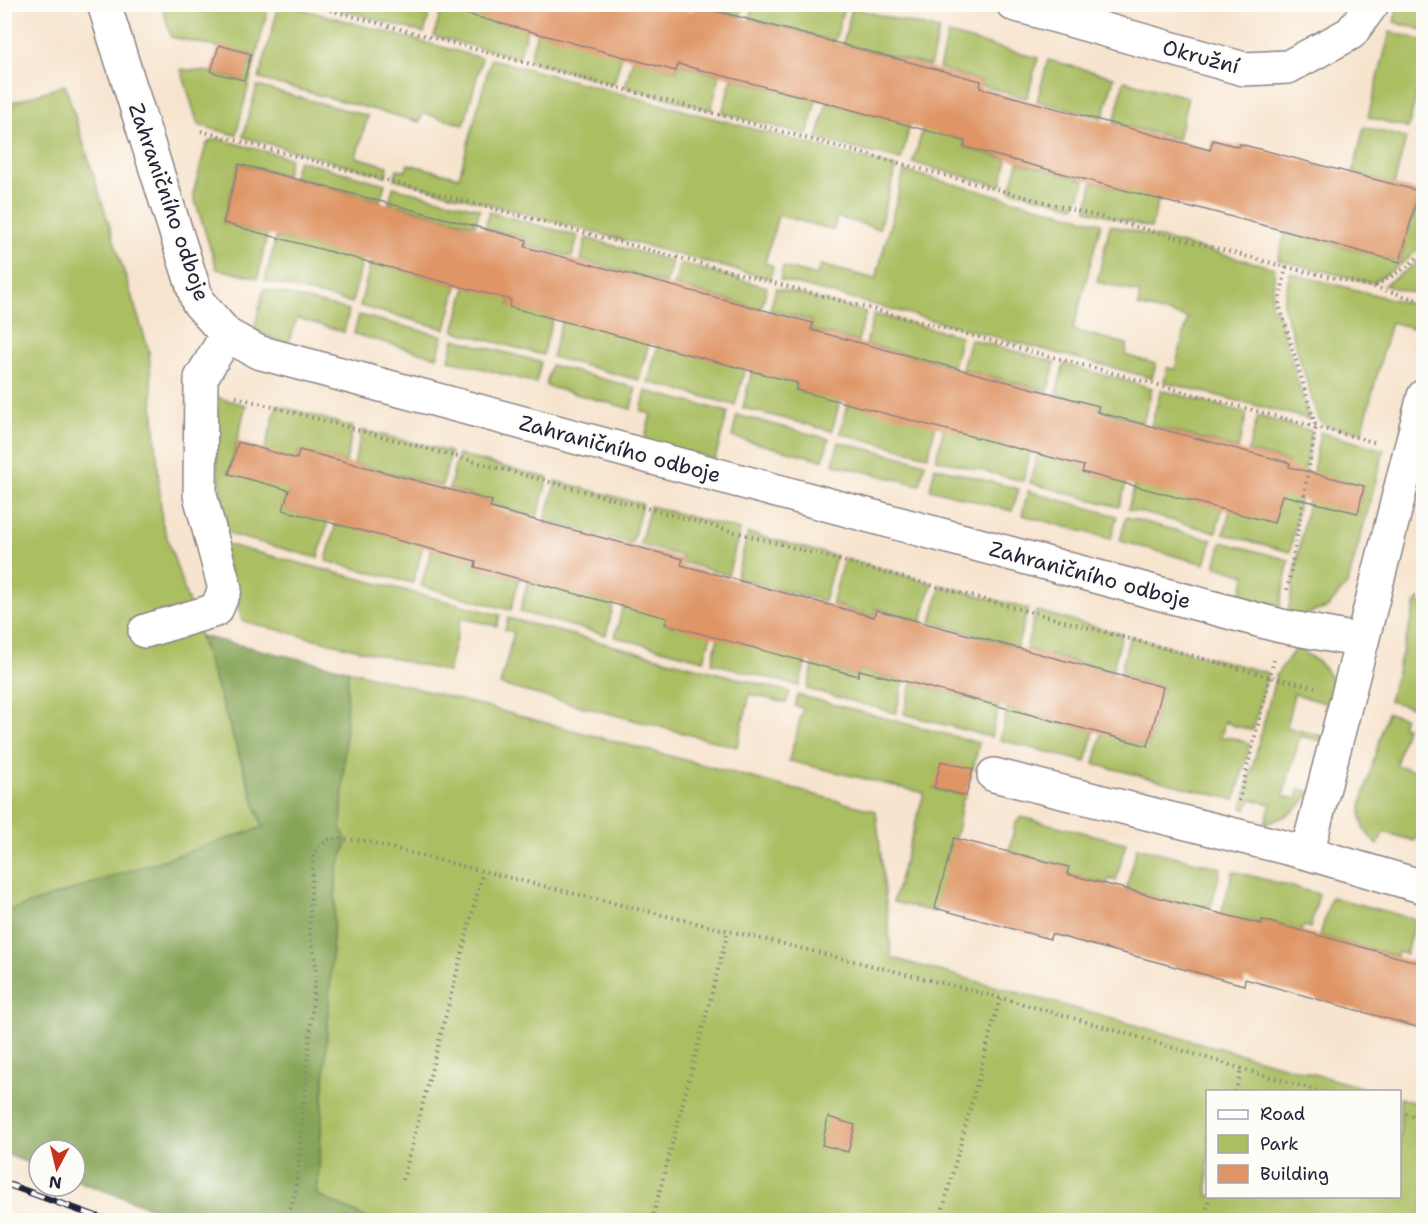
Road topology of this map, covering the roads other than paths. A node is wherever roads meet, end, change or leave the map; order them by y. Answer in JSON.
{"nodes":[{"id":1,"x":104,"y":4,"type":"edge"},
{"id":2,"x":1013,"y":4,"type":"edge"},
{"id":3,"x":1372,"y":4,"type":"edge"},
{"id":4,"x":227,"y":335,"type":"junction"},
{"id":5,"x":1424,"y":396,"type":"edge"},
{"id":6,"x":145,"y":632,"type":"dead end"},
{"id":7,"x":1362,"y":641,"type":"junction"},
{"id":8,"x":994,"y":775,"type":"dead end"},
{"id":9,"x":1306,"y":853,"type":"junction"},
{"id":10,"x":1424,"y":887,"type":"edge"}],
"edges":[{"from":1,"to":4,"type":"street","name":"Zahraničního odboje"},
{"from":2,"to":3,"type":"street","name":"Okružní"},
{"from":4,"to":6,"type":"street"},
{"from":4,"to":7,"type":"street","name":"Zahraničního odboje"},
{"from":5,"to":7,"type":"street"},
{"from":7,"to":9,"type":"street"},
{"from":8,"to":9,"type":"street"},
{"from":9,"to":10,"type":"street"}]}
